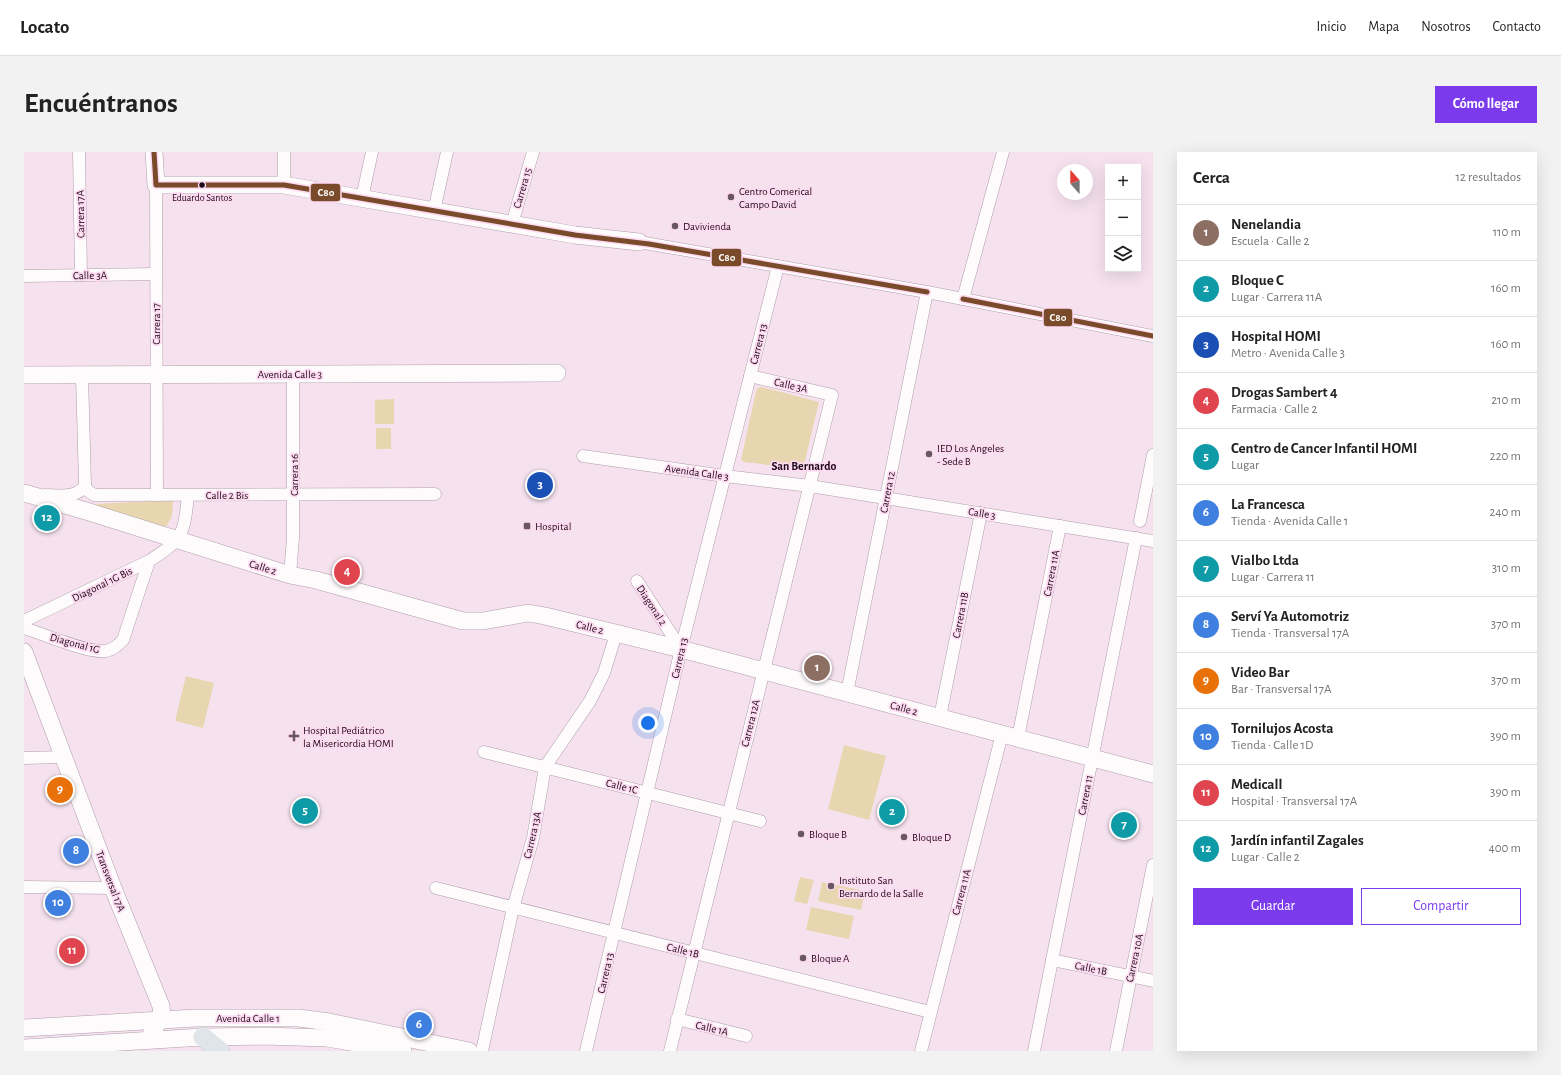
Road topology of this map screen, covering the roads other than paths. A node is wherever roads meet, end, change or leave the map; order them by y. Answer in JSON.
{"nodes":[{"id":1,"x":79,"y":152,"type":"edge"},
{"id":2,"x":154,"y":152,"type":"edge"},
{"id":3,"x":284,"y":152,"type":"edge"},
{"id":4,"x":372,"y":152,"type":"edge"},
{"id":5,"x":447,"y":152,"type":"edge"},
{"id":6,"x":533,"y":152,"type":"edge"},
{"id":7,"x":1003,"y":152,"type":"edge"},
{"id":8,"x":284,"y":184,"type":"junction"},
{"id":9,"x":156,"y":185,"type":"junction"},
{"id":10,"x":362,"y":198,"type":"junction"},
{"id":11,"x":434,"y":211,"type":"junction"},
{"id":12,"x":512,"y":224,"type":"junction"},
{"id":13,"x":640,"y":242,"type":"joint"},
{"id":14,"x":778,"y":266,"type":"junction"},
{"id":15,"x":156,"y":274,"type":"junction"},
{"id":16,"x":81,"y":275,"type":"junction"},
{"id":17,"x":24,"y":276,"type":"edge"},
{"id":18,"x":927,"y":292,"type":"junction"},
{"id":19,"x":963,"y":299,"type":"junction"},
{"id":20,"x":1153,"y":336,"type":"edge"},
{"id":21,"x":557,"y":373,"type":"dead end"},
{"id":22,"x":156,"y":374,"type":"junction"},
{"id":23,"x":293,"y":374,"type":"junction"},
{"id":24,"x":24,"y":375,"type":"edge"},
{"id":25,"x":82,"y":375,"type":"junction"},
{"id":26,"x":750,"y":376,"type":"junction"},
{"id":27,"x":832,"y":395,"type":"joint"},
{"id":28,"x":1153,"y":454,"type":"edge"},
{"id":29,"x":583,"y":456,"type":"dead end"},
{"id":30,"x":725,"y":476,"type":"junction"},
{"id":31,"x":85,"y":485,"type":"junction"},
{"id":32,"x":810,"y":486,"type":"junction"},
{"id":33,"x":435,"y":494,"type":"dead end"},
{"id":34,"x":25,"y":495,"type":"edge"},
{"id":35,"x":157,"y":495,"type":"junction"},
{"id":36,"x":188,"y":495,"type":"junction"},
{"id":37,"x":294,"y":495,"type":"junction"},
{"id":38,"x":886,"y":498,"type":"junction"},
{"id":39,"x":981,"y":513,"type":"junction"},
{"id":40,"x":1140,"y":521,"type":"dead end"},
{"id":41,"x":1060,"y":526,"type":"junction"},
{"id":42,"x":1136,"y":538,"type":"junction"},
{"id":43,"x":177,"y":540,"type":"junction"},
{"id":44,"x":1153,"y":541,"type":"edge"},
{"id":45,"x":149,"y":560,"type":"junction"},
{"id":46,"x":290,"y":575,"type":"junction"},
{"id":47,"x":637,"y":581,"type":"dead end"},
{"id":48,"x":24,"y":621,"type":"edge"},
{"id":49,"x":24,"y":628,"type":"edge"},
{"id":50,"x":616,"y":634,"type":"junction"},
{"id":51,"x":681,"y":649,"type":"junction"},
{"id":52,"x":24,"y":652,"type":"edge"},
{"id":53,"x":763,"y":671,"type":"junction"},
{"id":54,"x":847,"y":693,"type":"junction"},
{"id":55,"x":940,"y":717,"type":"junction"},
{"id":56,"x":1010,"y":736,"type":"junction"},
{"id":57,"x":484,"y":752,"type":"dead end"},
{"id":58,"x":64,"y":757,"type":"junction"},
{"id":59,"x":1093,"y":757,"type":"junction"},
{"id":60,"x":24,"y":758,"type":"edge"},
{"id":61,"x":545,"y":767,"type":"junction"},
{"id":62,"x":1153,"y":774,"type":"edge"},
{"id":63,"x":648,"y":793,"type":"junction"},
{"id":64,"x":728,"y":813,"type":"junction"},
{"id":65,"x":760,"y":820,"type":"dead end"},
{"id":66,"x":1153,"y":865,"type":"edge"},
{"id":67,"x":24,"y":887,"type":"edge"},
{"id":68,"x":113,"y":888,"type":"junction"},
{"id":69,"x":436,"y":888,"type":"dead end"},
{"id":70,"x":513,"y":908,"type":"junction"},
{"id":71,"x":614,"y":933,"type":"junction"},
{"id":72,"x":693,"y":953,"type":"junction"},
{"id":73,"x":1052,"y":960,"type":"junction"},
{"id":74,"x":1130,"y":976,"type":"junction"},
{"id":75,"x":1153,"y":981,"type":"edge"},
{"id":76,"x":930,"y":1012,"type":"junction"},
{"id":77,"x":677,"y":1019,"type":"junction"},
{"id":78,"x":160,"y":1020,"type":"junction"},
{"id":79,"x":24,"y":1028,"type":"edge"},
{"id":80,"x":746,"y":1036,"type":"dead end"},
{"id":81,"x":203,"y":1037,"type":"junction"},
{"id":82,"x":148,"y":1040,"type":"junction"},
{"id":83,"x":124,"y":1046,"type":"edge"},
{"id":84,"x":24,"y":1048,"type":"edge"},
{"id":85,"x":220,"y":1051,"type":"edge"},
{"id":86,"x":403,"y":1051,"type":"edge"},
{"id":87,"x":469,"y":1051,"type":"edge"},
{"id":88,"x":482,"y":1051,"type":"edge"},
{"id":89,"x":586,"y":1051,"type":"edge"},
{"id":90,"x":670,"y":1051,"type":"edge"},
{"id":91,"x":921,"y":1051,"type":"edge"},
{"id":92,"x":1034,"y":1051,"type":"edge"},
{"id":93,"x":1116,"y":1051,"type":"edge"}],
"edges":[{"from":1,"to":16,"type":"street","name":"Carrera 17A"},
{"from":2,"to":9,"type":"street","name":"Carrera 17"},
{"from":3,"to":8,"type":"street"},
{"from":4,"to":10,"type":"street"},
{"from":5,"to":11,"type":"street"},
{"from":6,"to":12,"type":"street","name":"Carrera 15"},
{"from":7,"to":19,"type":"street"},
{"from":8,"to":9,"type":"street"},
{"from":8,"to":10,"type":"street"},
{"from":9,"to":15,"type":"street","name":"Carrera 17"},
{"from":10,"to":11,"type":"street"},
{"from":11,"to":12,"type":"street"},
{"from":12,"to":13,"type":"street"},
{"from":13,"to":14,"type":"street"},
{"from":14,"to":18,"type":"street"},
{"from":14,"to":26,"type":"street","name":"Carrera 13"},
{"from":15,"to":16,"type":"street","name":"Calle 3A"},
{"from":15,"to":22,"type":"street","name":"Carrera 17"},
{"from":16,"to":17,"type":"street","name":"Calle 3A"},
{"from":18,"to":19,"type":"street"},
{"from":18,"to":38,"type":"street","name":"Carrera 12"},
{"from":19,"to":20,"type":"street"},
{"from":21,"to":23,"type":"street","name":"Avenida Calle 3"},
{"from":22,"to":23,"type":"street","name":"Avenida Calle 3"},
{"from":22,"to":25,"type":"street","name":"Avenida Calle 3"},
{"from":22,"to":35,"type":"street","name":"Carrera 17"},
{"from":23,"to":37,"type":"street","name":"Carrera 16"},
{"from":24,"to":25,"type":"street","name":"Avenida Calle 3"},
{"from":25,"to":31,"type":"street"},
{"from":26,"to":27,"type":"street","name":"Calle 3A"},
{"from":26,"to":30,"type":"street","name":"Carrera 13"},
{"from":27,"to":32,"type":"street","name":"Carrera 12A"},
{"from":28,"to":40,"type":"street"},
{"from":29,"to":30,"type":"street","name":"Avenida Calle 3"},
{"from":30,"to":32,"type":"street","name":"Avenida Calle 3"},
{"from":30,"to":51,"type":"street","name":"Carrera 13"},
{"from":31,"to":34,"type":"street"},
{"from":31,"to":35,"type":"street","name":"Calle 2 Bis"},
{"from":32,"to":38,"type":"street","name":"Calle 3"},
{"from":32,"to":53,"type":"street","name":"Carrera 12A"},
{"from":33,"to":37,"type":"street","name":"Calle 2 Bis"},
{"from":34,"to":43,"type":"street","name":"Calle 2"},
{"from":35,"to":36,"type":"street","name":"Calle 2 Bis"},
{"from":36,"to":37,"type":"street","name":"Calle 2 Bis"},
{"from":36,"to":43,"type":"street"},
{"from":37,"to":46,"type":"street","name":"Carrera 16"},
{"from":38,"to":39,"type":"street","name":"Calle 3"},
{"from":38,"to":54,"type":"street","name":"Carrera 12"},
{"from":39,"to":41,"type":"street","name":"Calle 3"},
{"from":39,"to":55,"type":"street","name":"Carrera 11B"},
{"from":41,"to":42,"type":"street","name":"Calle 3"},
{"from":41,"to":56,"type":"street","name":"Carrera 11A"},
{"from":42,"to":44,"type":"street","name":"Calle 3"},
{"from":42,"to":59,"type":"street","name":"Carrera 11"},
{"from":43,"to":45,"type":"street","name":"Diagonal 1G Bis"},
{"from":43,"to":46,"type":"street","name":"Calle 2"},
{"from":45,"to":48,"type":"street","name":"Diagonal 1G Bis"},
{"from":45,"to":49,"type":"street","name":"Diagonal 1G"},
{"from":46,"to":50,"type":"street","name":"Calle 2"},
{"from":47,"to":51,"type":"street","name":"Diagonal 2"},
{"from":50,"to":51,"type":"street","name":"Calle 2"},
{"from":50,"to":61,"type":"street","name":"Carrera 13A"},
{"from":51,"to":53,"type":"street","name":"Calle 2"},
{"from":51,"to":63,"type":"street","name":"Carrera 13"},
{"from":52,"to":58,"type":"street","name":"Transversal 17A"},
{"from":53,"to":54,"type":"street","name":"Calle 2"},
{"from":53,"to":64,"type":"street","name":"Carrera 12A"},
{"from":54,"to":55,"type":"street","name":"Calle 2"},
{"from":55,"to":56,"type":"street","name":"Calle 2"},
{"from":56,"to":59,"type":"street","name":"Calle 2"},
{"from":56,"to":76,"type":"street","name":"Carrera 11A"},
{"from":57,"to":61,"type":"street","name":"Calle 1C"},
{"from":58,"to":60,"type":"street"},
{"from":58,"to":68,"type":"street","name":"Transversal 17A"},
{"from":59,"to":62,"type":"street","name":"Calle 2"},
{"from":59,"to":73,"type":"street","name":"Carrera 11"},
{"from":61,"to":63,"type":"street","name":"Calle 1C"},
{"from":61,"to":70,"type":"street","name":"Carrera 13A"},
{"from":63,"to":64,"type":"street","name":"Calle 1C"},
{"from":63,"to":71,"type":"street","name":"Carrera 13"},
{"from":64,"to":65,"type":"street","name":"Calle 1C"},
{"from":64,"to":72,"type":"street","name":"Carrera 12A"},
{"from":66,"to":74,"type":"street","name":"Carrera 10A"},
{"from":67,"to":68,"type":"street"},
{"from":68,"to":78,"type":"street","name":"Transversal 17A"},
{"from":69,"to":70,"type":"street","name":"Calle 1B"},
{"from":70,"to":71,"type":"street","name":"Calle 1B"},
{"from":70,"to":88,"type":"street","name":"Carrera 13A"},
{"from":71,"to":72,"type":"street","name":"Calle 1B"},
{"from":71,"to":89,"type":"street","name":"Carrera 13"},
{"from":72,"to":76,"type":"street","name":"Calle 1B"},
{"from":72,"to":77,"type":"street","name":"Carrera 12A"},
{"from":73,"to":74,"type":"street","name":"Calle 1B"},
{"from":73,"to":92,"type":"street","name":"Carrera 11"},
{"from":74,"to":75,"type":"street","name":"Calle 1B"},
{"from":74,"to":93,"type":"street","name":"Carrera 10A"},
{"from":76,"to":91,"type":"street","name":"Carrera 11A"},
{"from":77,"to":80,"type":"street","name":"Calle 1A"},
{"from":77,"to":90,"type":"street","name":"Carrera 12A"},
{"from":78,"to":79,"type":"street","name":"Avenida Calle 1"},
{"from":78,"to":82,"type":"street"},
{"from":78,"to":87,"type":"street","name":"Avenida Calle 1"},
{"from":81,"to":82,"type":"street","name":"Avenida Calle 1"},
{"from":81,"to":85,"type":"main road"},
{"from":81,"to":86,"type":"street","name":"Avenida Calle 1"},
{"from":82,"to":83,"type":"street","name":"Avenida Calle 1"},
{"from":83,"to":84,"type":"street","name":"Avenida Calle 1"}]}
